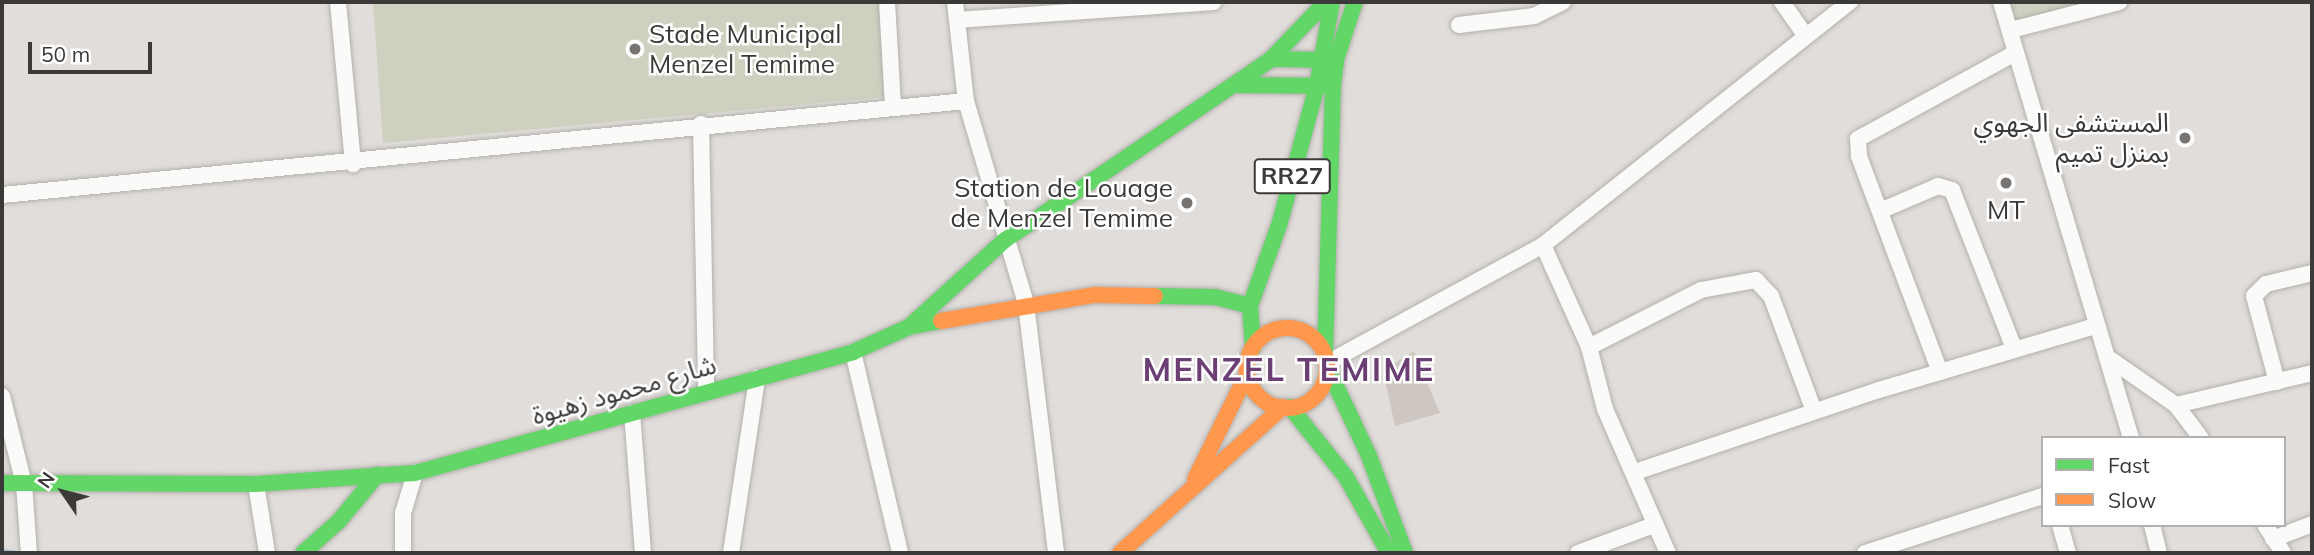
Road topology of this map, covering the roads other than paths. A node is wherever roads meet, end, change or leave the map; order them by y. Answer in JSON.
{"nodes":[{"id":1,"x":338,"y":2,"type":"edge"},
{"id":2,"x":887,"y":2,"type":"edge"},
{"id":3,"x":956,"y":2,"type":"edge"},
{"id":4,"x":1213,"y":2,"type":"edge"},
{"id":5,"x":1326,"y":2,"type":"edge"},
{"id":6,"x":1332,"y":2,"type":"edge"},
{"id":7,"x":1354,"y":2,"type":"edge"},
{"id":8,"x":1563,"y":2,"type":"edge"},
{"id":9,"x":1782,"y":2,"type":"edge"},
{"id":10,"x":1850,"y":2,"type":"edge"},
{"id":11,"x":2001,"y":2,"type":"edge"},
{"id":12,"x":2119,"y":2,"type":"edge"},
{"id":13,"x":957,"y":20,"type":"junction"},
{"id":14,"x":1459,"y":25,"type":"dead end"},
{"id":15,"x":2011,"y":30,"type":"junction"},
{"id":16,"x":1805,"y":35,"type":"junction"},
{"id":17,"x":2015,"y":53,"type":"junction"},
{"id":18,"x":1271,"y":59,"type":"junction"},
{"id":19,"x":1329,"y":60,"type":"junction"},
{"id":20,"x":1235,"y":85,"type":"junction"},
{"id":21,"x":1325,"y":86,"type":"junction"},
{"id":22,"x":966,"y":101,"type":"junction"},
{"id":23,"x":893,"y":107,"type":"junction"},
{"id":24,"x":701,"y":124,"type":"junction"},
{"id":25,"x":353,"y":164,"type":"junction"},
{"id":26,"x":2,"y":195,"type":"edge"},
{"id":27,"x":1880,"y":211,"type":"junction"},
{"id":28,"x":1006,"y":240,"type":"junction"},
{"id":29,"x":1543,"y":245,"type":"junction"},
{"id":30,"x":2312,"y":273,"type":"edge"},
{"id":31,"x":1026,"y":304,"type":"junction"},
{"id":32,"x":1250,"y":306,"type":"junction"},
{"id":33,"x":2095,"y":326,"type":"junction"},
{"id":34,"x":909,"y":327,"type":"junction"},
{"id":35,"x":1589,"y":347,"type":"junction"},
{"id":36,"x":1253,"y":348,"type":"junction"},
{"id":37,"x":2014,"y":348,"type":"junction"},
{"id":38,"x":853,"y":352,"type":"junction"},
{"id":39,"x":2110,"y":359,"type":"junction"},
{"id":40,"x":1326,"y":361,"type":"junction"},
{"id":41,"x":1248,"y":372,"type":"junction"},
{"id":42,"x":1940,"y":372,"type":"junction"},
{"id":43,"x":2312,"y":373,"type":"edge"},
{"id":44,"x":757,"y":378,"type":"junction"},
{"id":45,"x":2277,"y":382,"type":"junction"},
{"id":46,"x":706,"y":392,"type":"junction"},
{"id":47,"x":2,"y":396,"type":"edge"},
{"id":48,"x":2176,"y":405,"type":"junction"},
{"id":49,"x":1287,"y":407,"type":"junction"},
{"id":50,"x":1814,"y":411,"type":"junction"},
{"id":51,"x":632,"y":414,"type":"junction"},
{"id":52,"x":2131,"y":436,"type":"edge"},
{"id":53,"x":2199,"y":436,"type":"edge"},
{"id":54,"x":1635,"y":472,"type":"junction"},
{"id":55,"x":415,"y":473,"type":"junction"},
{"id":56,"x":377,"y":475,"type":"junction"},
{"id":57,"x":2,"y":483,"type":"edge"},
{"id":58,"x":24,"y":484,"type":"junction"},
{"id":59,"x":256,"y":484,"type":"junction"},
{"id":60,"x":1190,"y":488,"type":"junction"},
{"id":61,"x":2041,"y":497,"type":"edge"},
{"id":62,"x":2312,"y":524,"type":"edge"},
{"id":63,"x":1654,"y":525,"type":"junction"},
{"id":64,"x":2061,"y":527,"type":"edge"},
{"id":65,"x":2152,"y":527,"type":"edge"},
{"id":66,"x":2269,"y":532,"type":"edge"},
{"id":67,"x":29,"y":553,"type":"edge"},
{"id":68,"x":267,"y":553,"type":"edge"},
{"id":69,"x":303,"y":553,"type":"edge"},
{"id":70,"x":402,"y":553,"type":"edge"},
{"id":71,"x":643,"y":553,"type":"edge"},
{"id":72,"x":731,"y":553,"type":"edge"},
{"id":73,"x":900,"y":553,"type":"edge"},
{"id":74,"x":1056,"y":553,"type":"edge"},
{"id":75,"x":1121,"y":553,"type":"edge"},
{"id":76,"x":1389,"y":553,"type":"edge"},
{"id":77,"x":1405,"y":553,"type":"edge"},
{"id":78,"x":1578,"y":553,"type":"edge"},
{"id":79,"x":1668,"y":553,"type":"edge"},
{"id":80,"x":1865,"y":553,"type":"edge"},
{"id":81,"x":2068,"y":553,"type":"edge"},
{"id":82,"x":2158,"y":553,"type":"edge"},
{"id":83,"x":2283,"y":553,"type":"edge"}],
"edges":[{"from":1,"to":25,"type":"street"},
{"from":2,"to":23,"type":"street"},
{"from":3,"to":13,"type":"street"},
{"from":4,"to":13,"type":"street"},
{"from":5,"to":18,"type":"main road"},
{"from":6,"to":19,"type":"main road","number":"RR27"},
{"from":7,"to":19,"type":"main road","number":"RR27"},
{"from":8,"to":14,"type":"street"},
{"from":9,"to":16,"type":"street"},
{"from":10,"to":16,"type":"street"},
{"from":11,"to":15,"type":"street"},
{"from":12,"to":15,"type":"street"},
{"from":13,"to":22,"type":"street"},
{"from":15,"to":17,"type":"street"},
{"from":16,"to":29,"type":"street"},
{"from":17,"to":27,"type":"street"},
{"from":17,"to":33,"type":"street"},
{"from":18,"to":19,"type":"main road"},
{"from":18,"to":20,"type":"main road"},
{"from":19,"to":21,"type":"main road","number":"RR27"},
{"from":20,"to":21,"type":"main road"},
{"from":20,"to":28,"type":"main road"},
{"from":21,"to":32,"type":"main road","number":"RR27"},
{"from":21,"to":40,"type":"main road","number":"RR27"},
{"from":22,"to":23,"type":"street"},
{"from":22,"to":28,"type":"street"},
{"from":23,"to":24,"type":"street"},
{"from":24,"to":25,"type":"street"},
{"from":24,"to":46,"type":"street"},
{"from":25,"to":26,"type":"street"},
{"from":27,"to":37,"type":"street"},
{"from":27,"to":42,"type":"street"},
{"from":28,"to":31,"type":"street"},
{"from":28,"to":34,"type":"main road"},
{"from":29,"to":35,"type":"street"},
{"from":29,"to":40,"type":"street"},
{"from":30,"to":45,"type":"street"},
{"from":31,"to":32,"type":"main road","name":"شارع محمود زهيوة"},
{"from":31,"to":34,"type":"main road","name":"شارع محمود زهيوة"},
{"from":31,"to":74,"type":"street"},
{"from":32,"to":36,"type":"main road","number":"RR27"},
{"from":33,"to":37,"type":"street"},
{"from":33,"to":39,"type":"street"},
{"from":34,"to":38,"type":"main road","name":"شارع محمود زهيوة"},
{"from":35,"to":50,"type":"street"},
{"from":35,"to":54,"type":"street"},
{"from":36,"to":40,"type":"main road","number":"RR27"},
{"from":36,"to":41,"type":"main road","number":"RR27"},
{"from":37,"to":42,"type":"street"},
{"from":38,"to":44,"type":"main road","name":"شارع محمود زهيوة"},
{"from":38,"to":73,"type":"street"},
{"from":39,"to":48,"type":"street"},
{"from":39,"to":52,"type":"street"},
{"from":40,"to":49,"type":"main road","number":"RR27"},
{"from":40,"to":77,"type":"main road","number":"RR27"},
{"from":41,"to":49,"type":"main road"},
{"from":41,"to":60,"type":"main road"},
{"from":42,"to":50,"type":"street"},
{"from":43,"to":45,"type":"street"},
{"from":44,"to":46,"type":"main road","name":"شارع محمود زهيوة"},
{"from":44,"to":72,"type":"street"},
{"from":45,"to":48,"type":"street"},
{"from":46,"to":51,"type":"main road","name":"شارع محمود زهيوة"},
{"from":47,"to":58,"type":"street"},
{"from":48,"to":53,"type":"street"},
{"from":49,"to":60,"type":"main road"},
{"from":49,"to":76,"type":"main road"},
{"from":50,"to":54,"type":"street"},
{"from":51,"to":55,"type":"main road","name":"شارع محمود زهيوة"},
{"from":51,"to":71,"type":"street"},
{"from":54,"to":63,"type":"street"},
{"from":55,"to":56,"type":"main road","name":"شارع محمود زهيوة"},
{"from":55,"to":70,"type":"street"},
{"from":56,"to":59,"type":"main road","name":"شارع محمود زهيوة"},
{"from":56,"to":69,"type":"main road"},
{"from":57,"to":58,"type":"main road","name":"شارع محمود زهيوة"},
{"from":58,"to":59,"type":"main road","name":"شارع محمود زهيوة"},
{"from":58,"to":67,"type":"street"},
{"from":59,"to":68,"type":"street"},
{"from":60,"to":75,"type":"main road"},
{"from":61,"to":80,"type":"street"},
{"from":62,"to":66,"type":"street"},
{"from":63,"to":78,"type":"street"},
{"from":63,"to":79,"type":"street"},
{"from":64,"to":81,"type":"street"},
{"from":65,"to":82,"type":"street"},
{"from":66,"to":83,"type":"street"}]}
